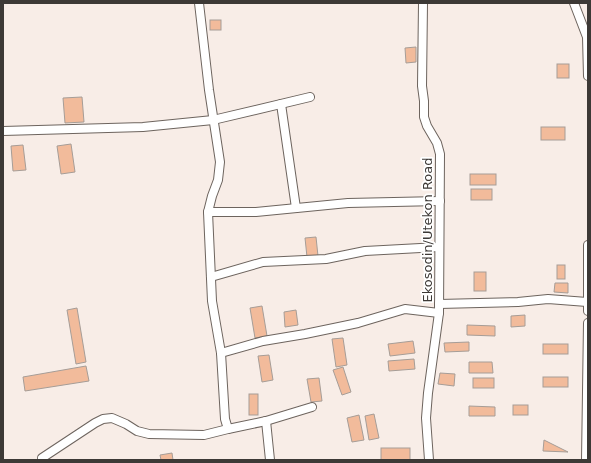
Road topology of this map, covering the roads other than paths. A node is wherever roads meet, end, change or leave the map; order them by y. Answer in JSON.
{"nodes":[{"id":1,"x":199,"y":3,"type":"edge"},
{"id":2,"x":423,"y":3,"type":"edge"},
{"id":3,"x":574,"y":3,"type":"edge"},
{"id":4,"x":588,"y":76,"type":"edge"},
{"id":5,"x":310,"y":97,"type":"dead end"},
{"id":6,"x":281,"y":104,"type":"junction"},
{"id":7,"x":213,"y":120,"type":"junction"},
{"id":8,"x":3,"y":131,"type":"edge"},
{"id":9,"x":440,"y":201,"type":"junction"},
{"id":10,"x":296,"y":208,"type":"junction"},
{"id":11,"x":208,"y":212,"type":"junction"},
{"id":12,"x":588,"y":245,"type":"edge"},
{"id":13,"x":439,"y":247,"type":"junction"},
{"id":14,"x":211,"y":277,"type":"junction"},
{"id":15,"x":587,"y":302,"type":"edge"},
{"id":16,"x":439,"y":304,"type":"junction"},
{"id":17,"x":588,"y":311,"type":"edge"},
{"id":18,"x":439,"y":313,"type":"junction"},
{"id":19,"x":588,"y":323,"type":"edge"},
{"id":20,"x":221,"y":353,"type":"junction"},
{"id":21,"x":312,"y":407,"type":"dead end"},
{"id":22,"x":266,"y":421,"type":"junction"},
{"id":23,"x":228,"y":429,"type":"junction"},
{"id":24,"x":42,"y":460,"type":"edge"},
{"id":25,"x":270,"y":460,"type":"edge"},
{"id":26,"x":429,"y":460,"type":"edge"},
{"id":27,"x":586,"y":460,"type":"edge"}],
"edges":[{"from":1,"to":7,"type":"street"},
{"from":2,"to":9,"type":"street","name":"Ekosodin/Utekon Road"},
{"from":3,"to":4,"type":"street"},
{"from":5,"to":6,"type":"street"},
{"from":6,"to":7,"type":"street"},
{"from":6,"to":10,"type":"street"},
{"from":7,"to":8,"type":"street"},
{"from":7,"to":11,"type":"street"},
{"from":9,"to":10,"type":"street"},
{"from":9,"to":13,"type":"street","name":"Ekosodin/Utekon Road"},
{"from":10,"to":11,"type":"street"},
{"from":11,"to":14,"type":"street"},
{"from":12,"to":15,"type":"street"},
{"from":13,"to":14,"type":"street"},
{"from":13,"to":16,"type":"street","name":"Ekosodin/Utekon Road"},
{"from":14,"to":20,"type":"street"},
{"from":15,"to":16,"type":"street"},
{"from":15,"to":17,"type":"street"},
{"from":16,"to":18,"type":"street","name":"Ekosodin/Utekon Road"},
{"from":18,"to":20,"type":"street"},
{"from":18,"to":26,"type":"street","name":"Ekosodin/Utekon Road"},
{"from":19,"to":27,"type":"street"},
{"from":20,"to":23,"type":"street"},
{"from":21,"to":22,"type":"street"},
{"from":22,"to":23,"type":"street"},
{"from":22,"to":25,"type":"street"},
{"from":23,"to":24,"type":"street"}]}
